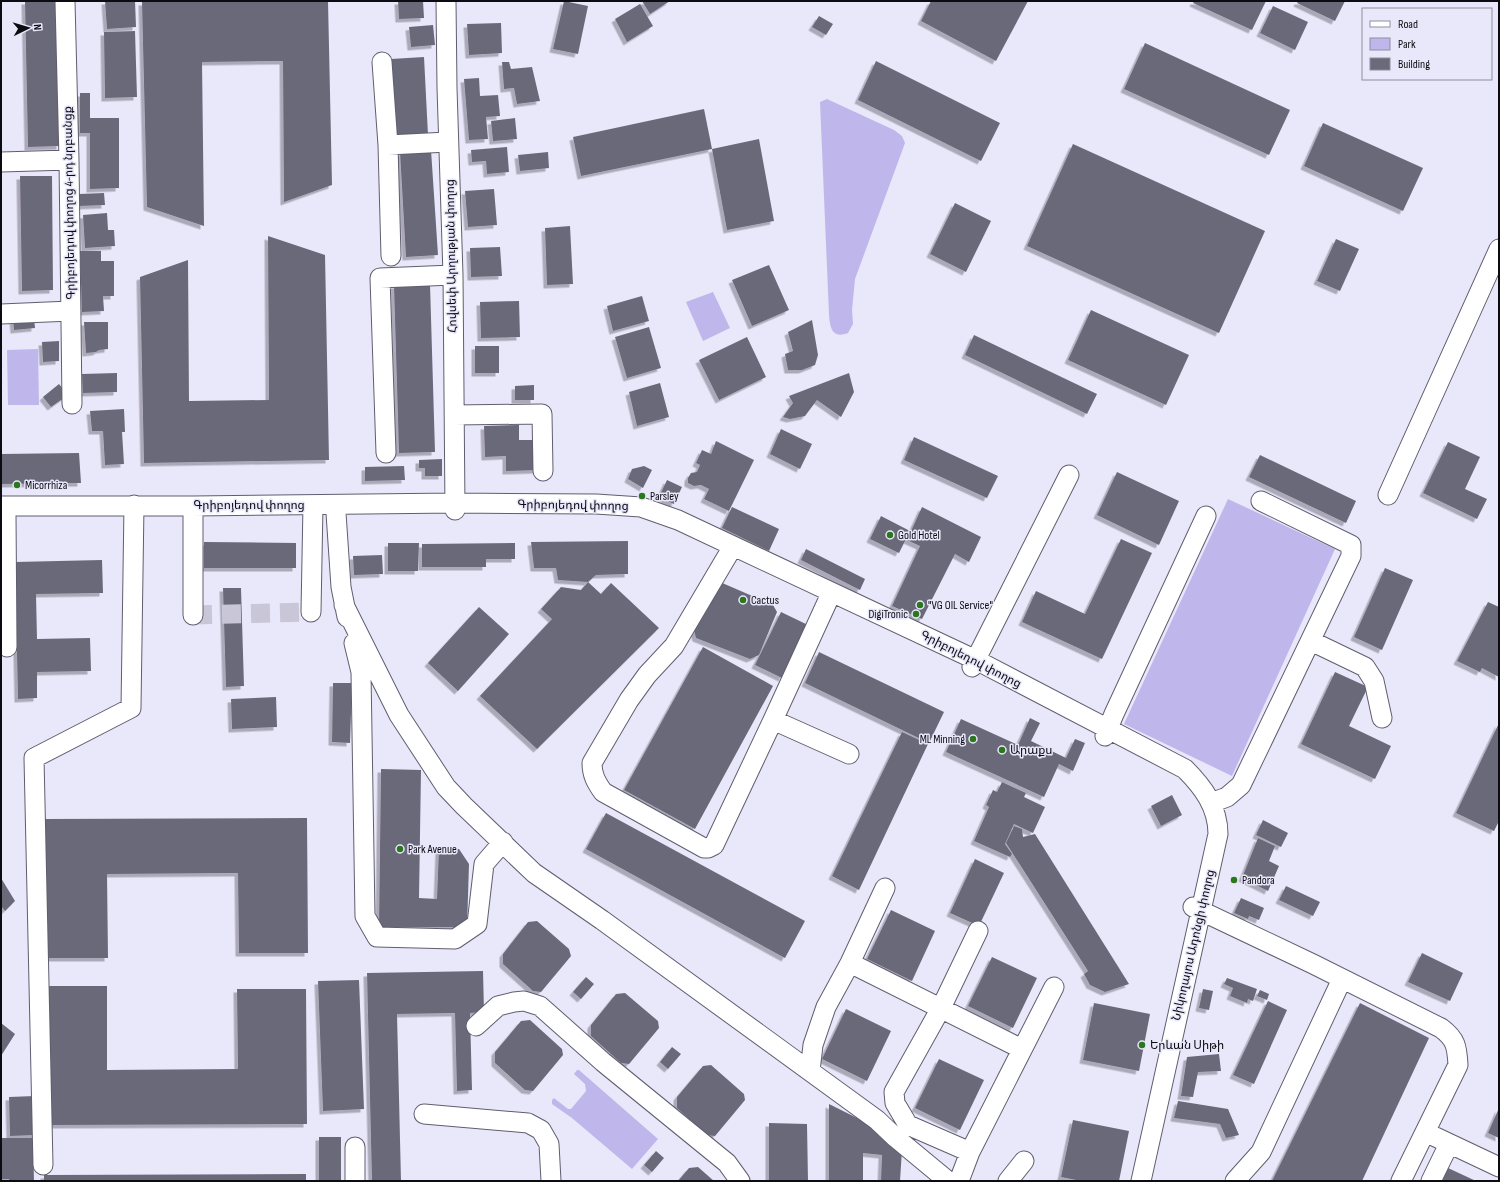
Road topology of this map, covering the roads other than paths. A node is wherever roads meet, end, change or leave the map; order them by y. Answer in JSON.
{"nodes":[{"id":1,"x":65,"y":1,"type":"edge"},
{"id":2,"x":446,"y":1,"type":"edge"},
{"id":3,"x":382,"y":62,"type":"dead end"},
{"id":4,"x":448,"y":142,"type":"junction"},
{"id":5,"x":388,"y":146,"type":"junction"},
{"id":6,"x":69,"y":160,"type":"junction"},
{"id":7,"x":1,"y":162,"type":"edge"},
{"id":8,"x":1499,"y":249,"type":"edge"},
{"id":9,"x":391,"y":256,"type":"dead end"},
{"id":10,"x":453,"y":275,"type":"junction"},
{"id":11,"x":71,"y":312,"type":"junction"},
{"id":12,"x":1,"y":314,"type":"edge"},
{"id":13,"x":72,"y":404,"type":"dead end"},
{"id":14,"x":454,"y":415,"type":"junction"},
{"id":15,"x":386,"y":453,"type":"dead end"},
{"id":16,"x":542,"y":471,"type":"dead end"},
{"id":17,"x":1069,"y":475,"type":"dead end"},
{"id":18,"x":1388,"y":495,"type":"dead end"},
{"id":19,"x":1261,"y":501,"type":"dead end"},
{"id":20,"x":455,"y":507,"type":"junction"},
{"id":21,"x":134,"y":509,"type":"junction"},
{"id":22,"x":193,"y":509,"type":"junction"},
{"id":23,"x":313,"y":509,"type":"junction"},
{"id":24,"x":3,"y":511,"type":"edge"},
{"id":25,"x":336,"y":513,"type":"junction"},
{"id":26,"x":1206,"y":516,"type":"dead end"},
{"id":27,"x":729,"y":553,"type":"junction"},
{"id":28,"x":829,"y":598,"type":"junction"},
{"id":29,"x":344,"y":605,"type":"junction"},
{"id":30,"x":311,"y":612,"type":"dead end"},
{"id":31,"x":193,"y":615,"type":"dead end"},
{"id":32,"x":1311,"y":641,"type":"junction"},
{"id":33,"x":7,"y":647,"type":"dead end"},
{"id":34,"x":974,"y":664,"type":"junction"},
{"id":35,"x":1382,"y":718,"type":"dead end"},
{"id":36,"x":773,"y":720,"type":"junction"},
{"id":37,"x":1106,"y":733,"type":"junction"},
{"id":38,"x":850,"y":754,"type":"dead end"},
{"id":39,"x":1208,"y":805,"type":"junction"},
{"id":40,"x":502,"y":842,"type":"junction"},
{"id":41,"x":885,"y":888,"type":"dead end"},
{"id":42,"x":1197,"y":909,"type":"junction"},
{"id":43,"x":978,"y":931,"type":"dead end"},
{"id":44,"x":850,"y":963,"type":"junction"},
{"id":45,"x":1342,"y":979,"type":"junction"},
{"id":46,"x":1054,"y":987,"type":"dead end"},
{"id":47,"x":1175,"y":1004,"type":"junction"},
{"id":48,"x":941,"y":1008,"type":"junction"},
{"id":49,"x":476,"y":1026,"type":"dead end"},
{"id":50,"x":1022,"y":1049,"type":"junction"},
{"id":51,"x":810,"y":1071,"type":"junction"},
{"id":52,"x":424,"y":1114,"type":"dead end"},
{"id":53,"x":902,"y":1131,"type":"junction"},
{"id":54,"x":1425,"y":1132,"type":"junction"},
{"id":55,"x":1449,"y":1144,"type":"junction"},
{"id":56,"x":356,"y":1147,"type":"dead end"},
{"id":57,"x":970,"y":1152,"type":"junction"},
{"id":58,"x":1024,"y":1161,"type":"dead end"},
{"id":59,"x":42,"y":1165,"type":"dead end"},
{"id":60,"x":1499,"y":1167,"type":"edge"},
{"id":61,"x":355,"y":1181,"type":"edge"},
{"id":62,"x":551,"y":1181,"type":"edge"},
{"id":63,"x":740,"y":1181,"type":"edge"},
{"id":64,"x":948,"y":1181,"type":"edge"},
{"id":65,"x":959,"y":1181,"type":"edge"},
{"id":66,"x":1008,"y":1181,"type":"edge"},
{"id":67,"x":1133,"y":1181,"type":"edge"},
{"id":68,"x":1141,"y":1181,"type":"edge"},
{"id":69,"x":1235,"y":1181,"type":"edge"},
{"id":70,"x":1401,"y":1181,"type":"edge"},
{"id":71,"x":1431,"y":1181,"type":"edge"}],
"edges":[{"from":1,"to":6,"type":"street","name":"Գրիբոյեդով փողոց 4-րդ նրբանցք"},
{"from":2,"to":4,"type":"street","name":"Հովսեփ Արղության փողոց"},
{"from":3,"to":5,"type":"street"},
{"from":4,"to":5,"type":"street"},
{"from":4,"to":10,"type":"street","name":"Հովսեփ Արղության փողոց"},
{"from":5,"to":9,"type":"street"},
{"from":6,"to":7,"type":"street"},
{"from":6,"to":11,"type":"street","name":"Գրիբոյեդով փողոց 4-րդ նրբանցք"},
{"from":8,"to":18,"type":"street"},
{"from":10,"to":14,"type":"street","name":"Հովսեփ Արղության փողոց"},
{"from":10,"to":15,"type":"street"},
{"from":11,"to":12,"type":"street"},
{"from":11,"to":13,"type":"street","name":"Գրիբոյեդով փողոց 4-րդ նրբանցք"},
{"from":14,"to":16,"type":"street"},
{"from":14,"to":20,"type":"street","name":"Հովսեփ Արղության փողոց"},
{"from":17,"to":34,"type":"street"},
{"from":19,"to":32,"type":"street"},
{"from":20,"to":23,"type":"street","name":"Գրիբոյեդով փողոց"},
{"from":20,"to":25,"type":"street","name":"Գրիբոյեդով փողոց"},
{"from":20,"to":27,"type":"street","name":"Գրիբոյեդով փողոց"},
{"from":20,"to":34,"type":"street","name":"Գրիբոյեդով փողոց"},
{"from":21,"to":22,"type":"street","name":"Գրիբոյեդով փողոց"},
{"from":21,"to":24,"type":"street","name":"Գրիբոյեդով փողոց"},
{"from":21,"to":59,"type":"street"},
{"from":22,"to":23,"type":"street","name":"Գրիբոյեդով փողոց"},
{"from":22,"to":31,"type":"street"},
{"from":23,"to":25,"type":"street","name":"Գրիբոյեդով փողոց"},
{"from":23,"to":30,"type":"street"},
{"from":24,"to":33,"type":"street"},
{"from":25,"to":29,"type":"street"},
{"from":26,"to":37,"type":"street"},
{"from":27,"to":28,"type":"street","name":"Գրիբոյեդով փողոց"},
{"from":27,"to":36,"type":"street"},
{"from":28,"to":34,"type":"street","name":"Գրիբոյեդով փողոց"},
{"from":28,"to":36,"type":"street"},
{"from":29,"to":40,"type":"street"},
{"from":29,"to":40,"type":"street"},
{"from":32,"to":35,"type":"street"},
{"from":32,"to":39,"type":"street"},
{"from":34,"to":37,"type":"street","name":"Գրիբոյեդով փողոց"},
{"from":36,"to":38,"type":"street"},
{"from":37,"to":39,"type":"street","name":"Գրիբոյեդով փողոց"},
{"from":39,"to":42,"type":"street","name":"Նիկողայոս Ադոնցի փողոց"},
{"from":40,"to":51,"type":"street"},
{"from":41,"to":44,"type":"street"},
{"from":42,"to":45,"type":"street"},
{"from":42,"to":47,"type":"street","name":"Նիկողայոս Ադոնցի փողոց"},
{"from":43,"to":48,"type":"street"},
{"from":44,"to":48,"type":"street"},
{"from":44,"to":51,"type":"street"},
{"from":45,"to":54,"type":"street"},
{"from":45,"to":69,"type":"street"},
{"from":46,"to":50,"type":"street"},
{"from":47,"to":67,"type":"street","name":"Նիկողայոս Ադոնցի փողոց"},
{"from":47,"to":68,"type":"street","name":"Նիկողայոս Ադոնցի փողոց"},
{"from":48,"to":50,"type":"street"},
{"from":48,"to":53,"type":"street"},
{"from":49,"to":63,"type":"street"},
{"from":50,"to":57,"type":"street"},
{"from":51,"to":53,"type":"street"},
{"from":52,"to":62,"type":"street"},
{"from":53,"to":57,"type":"street"},
{"from":53,"to":64,"type":"street"},
{"from":54,"to":55,"type":"street"},
{"from":54,"to":70,"type":"street"},
{"from":55,"to":60,"type":"street"},
{"from":55,"to":71,"type":"street"},
{"from":56,"to":61,"type":"street"},
{"from":57,"to":65,"type":"street"},
{"from":58,"to":66,"type":"street"}]}
